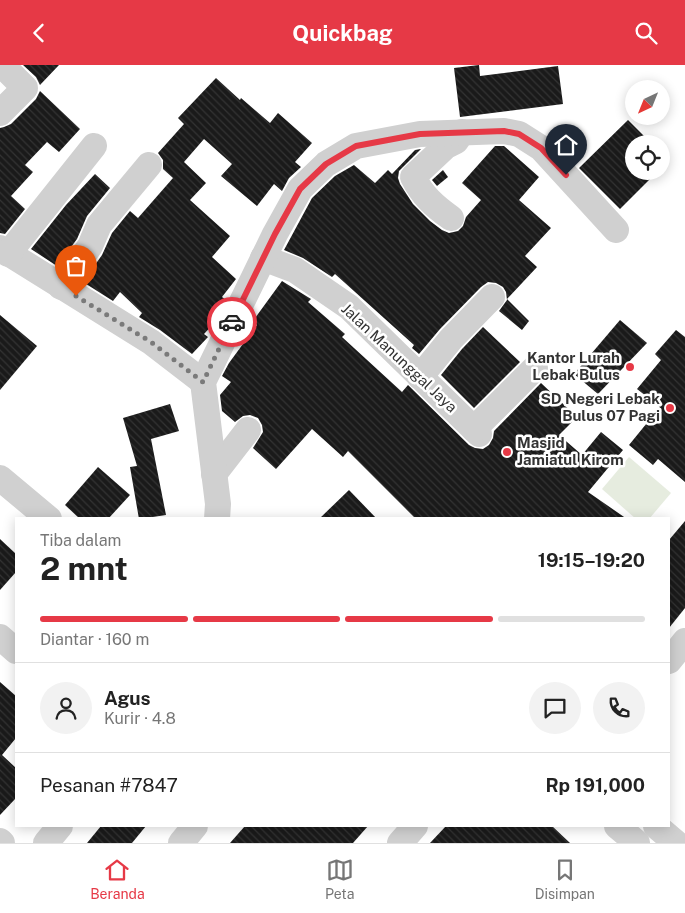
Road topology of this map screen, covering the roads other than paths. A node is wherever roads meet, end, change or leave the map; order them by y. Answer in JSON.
{"nodes":[{"id":1,"x":2,"y":65,"type":"edge"},
{"id":2,"x":0,"y":113,"type":"edge"},
{"id":3,"x":462,"y":131,"type":"junction"},
{"id":4,"x":94,"y":146,"type":"dead end"},
{"id":5,"x":149,"y":165,"type":"dead end"},
{"id":6,"x":451,"y":217,"type":"dead end"},
{"id":7,"x":616,"y":230,"type":"dead end"},
{"id":8,"x":4,"y":251,"type":"edge"},
{"id":9,"x":263,"y":259,"type":"junction"},
{"id":10,"x":61,"y":287,"type":"junction"},
{"id":11,"x":492,"y":297,"type":"dead end"},
{"id":12,"x":535,"y":368,"type":"dead end"},
{"id":13,"x":420,"y":377,"type":"junction"},
{"id":14,"x":203,"y":382,"type":"junction"},
{"id":15,"x":248,"y":430,"type":"dead end"},
{"id":16,"x":214,"y":474,"type":"junction"},
{"id":17,"x":0,"y":478,"type":"edge"},
{"id":18,"x":48,"y":517,"type":"edge"},
{"id":19,"x":217,"y":517,"type":"edge"},
{"id":20,"x":0,"y":637,"type":"edge"},
{"id":21,"x":685,"y":641,"type":"edge"},
{"id":22,"x":15,"y":650,"type":"edge"},
{"id":23,"x":670,"y":660,"type":"edge"},
{"id":24,"x":59,"y":827,"type":"edge"},
{"id":25,"x":194,"y":827,"type":"edge"},
{"id":26,"x":414,"y":827,"type":"edge"},
{"id":27,"x":619,"y":827,"type":"edge"},
{"id":28,"x":657,"y":827,"type":"edge"},
{"id":29,"x":46,"y":843,"type":"edge"},
{"id":30,"x":181,"y":843,"type":"edge"},
{"id":31,"x":400,"y":843,"type":"edge"},
{"id":32,"x":636,"y":843,"type":"edge"},
{"id":33,"x":676,"y":843,"type":"edge"}],
"edges":[{"from":1,"to":2,"type":"street"},
{"from":3,"to":6,"type":"street"},
{"from":3,"to":7,"type":"street"},
{"from":3,"to":9,"type":"street"},
{"from":4,"to":8,"type":"street"},
{"from":5,"to":10,"type":"street"},
{"from":8,"to":10,"type":"street"},
{"from":9,"to":13,"type":"street","name":"Jalan Manunggal Jaya"},
{"from":9,"to":14,"type":"street"},
{"from":10,"to":14,"type":"street"},
{"from":11,"to":13,"type":"street"},
{"from":12,"to":13,"type":"street","name":"Jalan Manunggal Jaya"},
{"from":14,"to":16,"type":"street"},
{"from":15,"to":16,"type":"street"},
{"from":16,"to":19,"type":"street"},
{"from":17,"to":18,"type":"street"},
{"from":20,"to":22,"type":"street"},
{"from":21,"to":23,"type":"street"},
{"from":24,"to":29,"type":"street"},
{"from":25,"to":30,"type":"street"},
{"from":26,"to":31,"type":"street"},
{"from":27,"to":32,"type":"street"},
{"from":28,"to":33,"type":"street"}]}
